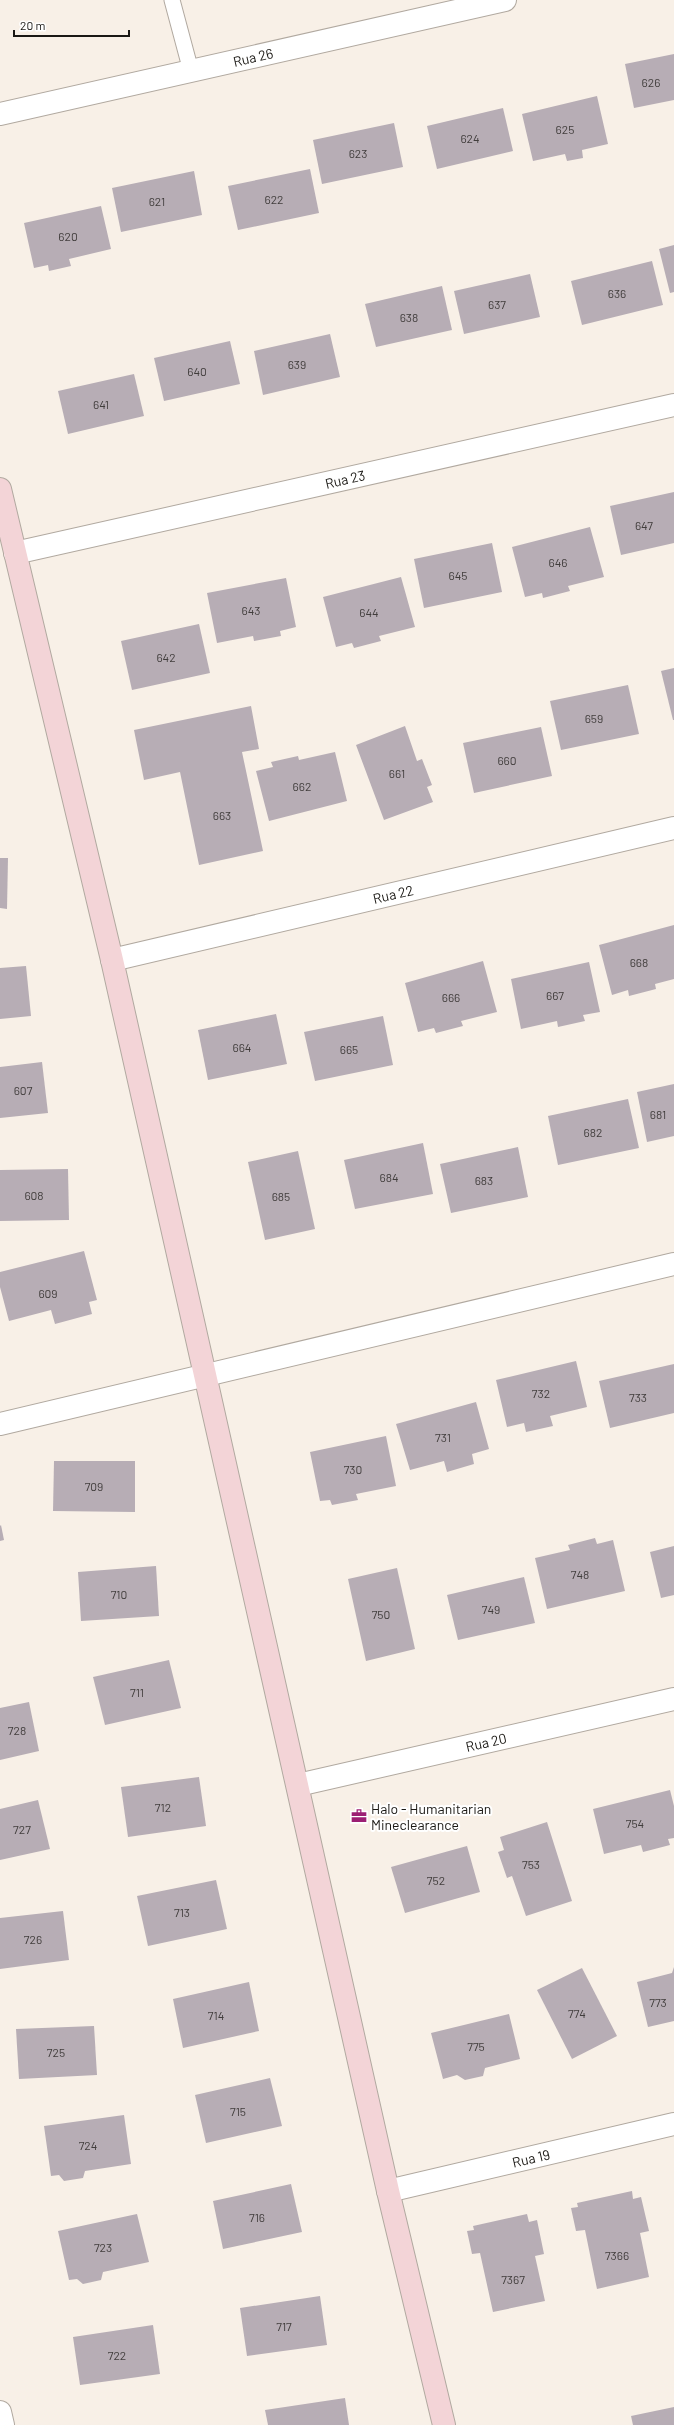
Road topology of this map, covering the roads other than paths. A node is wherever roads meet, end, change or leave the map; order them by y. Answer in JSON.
{"nodes":[{"id":1,"x":172,"y":0,"type":"edge"},
{"id":2,"x":505,"y":0,"type":"edge"},
{"id":3,"x":191,"y":71,"type":"junction"},
{"id":4,"x":0,"y":114,"type":"edge"},
{"id":5,"x":674,"y":404,"type":"edge"},
{"id":6,"x":0,"y":489,"type":"edge"},
{"id":7,"x":15,"y":553,"type":"junction"},
{"id":8,"x":674,"y":828,"type":"edge"},
{"id":9,"x":112,"y":960,"type":"junction"},
{"id":10,"x":674,"y":1264,"type":"edge"},
{"id":11,"x":205,"y":1376,"type":"junction"},
{"id":12,"x":0,"y":1424,"type":"edge"},
{"id":13,"x":674,"y":1699,"type":"edge"},
{"id":14,"x":298,"y":1785,"type":"junction"},
{"id":15,"x":674,"y":2124,"type":"edge"},
{"id":16,"x":388,"y":2191,"type":"junction"},
{"id":17,"x":0,"y":2412,"type":"edge"},
{"id":18,"x":3,"y":2425,"type":"edge"},
{"id":19,"x":444,"y":2425,"type":"edge"}],
"edges":[{"from":1,"to":3,"type":"lane"},
{"from":2,"to":3,"type":"street","name":"Rua 26"},
{"from":3,"to":4,"type":"street","name":"Rua 26"},
{"from":5,"to":7,"type":"street","name":"Rua 23"},
{"from":6,"to":7,"type":"street"},
{"from":7,"to":9,"type":"street"},
{"from":8,"to":9,"type":"street","name":"Rua 22"},
{"from":9,"to":11,"type":"street"},
{"from":10,"to":11,"type":"street"},
{"from":11,"to":12,"type":"street"},
{"from":11,"to":14,"type":"street"},
{"from":13,"to":14,"type":"street","name":"Rua 20"},
{"from":14,"to":16,"type":"street"},
{"from":15,"to":16,"type":"street","name":"Rua 19"},
{"from":16,"to":19,"type":"street"},
{"from":17,"to":18,"type":"street"}]}
